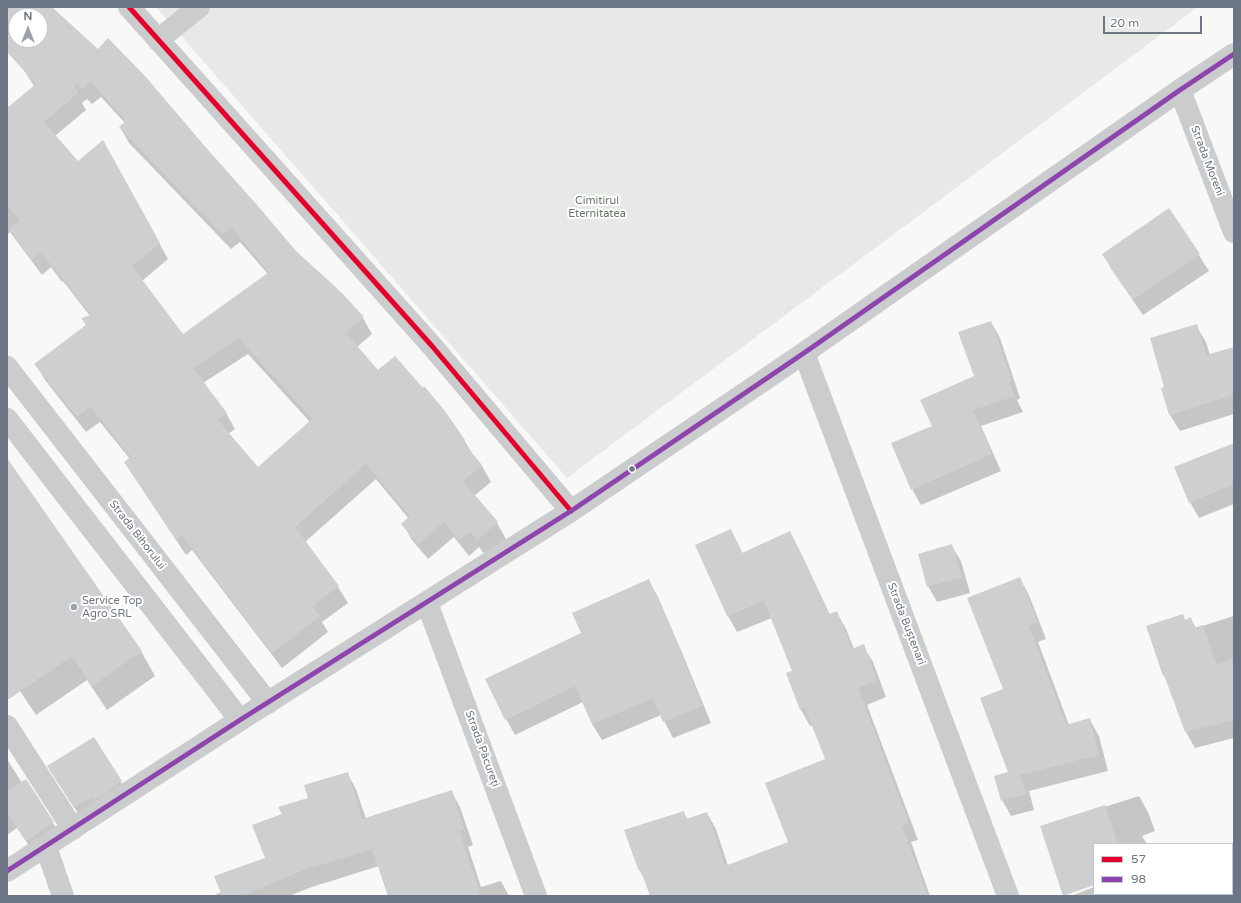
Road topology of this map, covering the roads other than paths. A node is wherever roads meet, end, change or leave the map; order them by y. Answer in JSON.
{"nodes":[{"id":1,"x":129,"y":7,"type":"edge"},
{"id":2,"x":199,"y":7,"type":"edge"},
{"id":3,"x":158,"y":40,"type":"junction"},
{"id":4,"x":1234,"y":54,"type":"edge"},
{"id":5,"x":1180,"y":90,"type":"junction"},
{"id":6,"x":1234,"y":232,"type":"edge"},
{"id":7,"x":804,"y":353,"type":"junction"},
{"id":8,"x":7,"y":367,"type":"edge"},
{"id":9,"x":7,"y":419,"type":"edge"},
{"id":10,"x":571,"y":511,"type":"junction"},
{"id":11,"x":427,"y":603,"type":"junction"},
{"id":12,"x":268,"y":702,"type":"junction"},
{"id":13,"x":240,"y":720,"type":"junction"},
{"id":14,"x":7,"y":726,"type":"edge"},
{"id":15,"x":73,"y":829,"type":"junction"},
{"id":16,"x":46,"y":847,"type":"junction"},
{"id":17,"x":7,"y":871,"type":"edge"},
{"id":18,"x":63,"y":896,"type":"edge"},
{"id":19,"x":536,"y":896,"type":"edge"},
{"id":20,"x":1008,"y":896,"type":"edge"}],
"edges":[{"from":1,"to":3,"type":"street"},
{"from":2,"to":3,"type":"street"},
{"from":3,"to":10,"type":"street"},
{"from":4,"to":5,"type":"street"},
{"from":5,"to":6,"type":"street","name":"Strada Moreni"},
{"from":5,"to":7,"type":"street"},
{"from":7,"to":10,"type":"street"},
{"from":7,"to":20,"type":"street","name":"Strada Buștenari"},
{"from":8,"to":12,"type":"street","name":"Strada Bihorului"},
{"from":9,"to":13,"type":"street"},
{"from":10,"to":11,"type":"street"},
{"from":11,"to":12,"type":"street"},
{"from":11,"to":19,"type":"street","name":"Strada Păcureți"},
{"from":12,"to":13,"type":"street"},
{"from":13,"to":15,"type":"street"},
{"from":14,"to":15,"type":"street"},
{"from":15,"to":16,"type":"street"},
{"from":16,"to":17,"type":"street"},
{"from":16,"to":18,"type":"street"}]}
